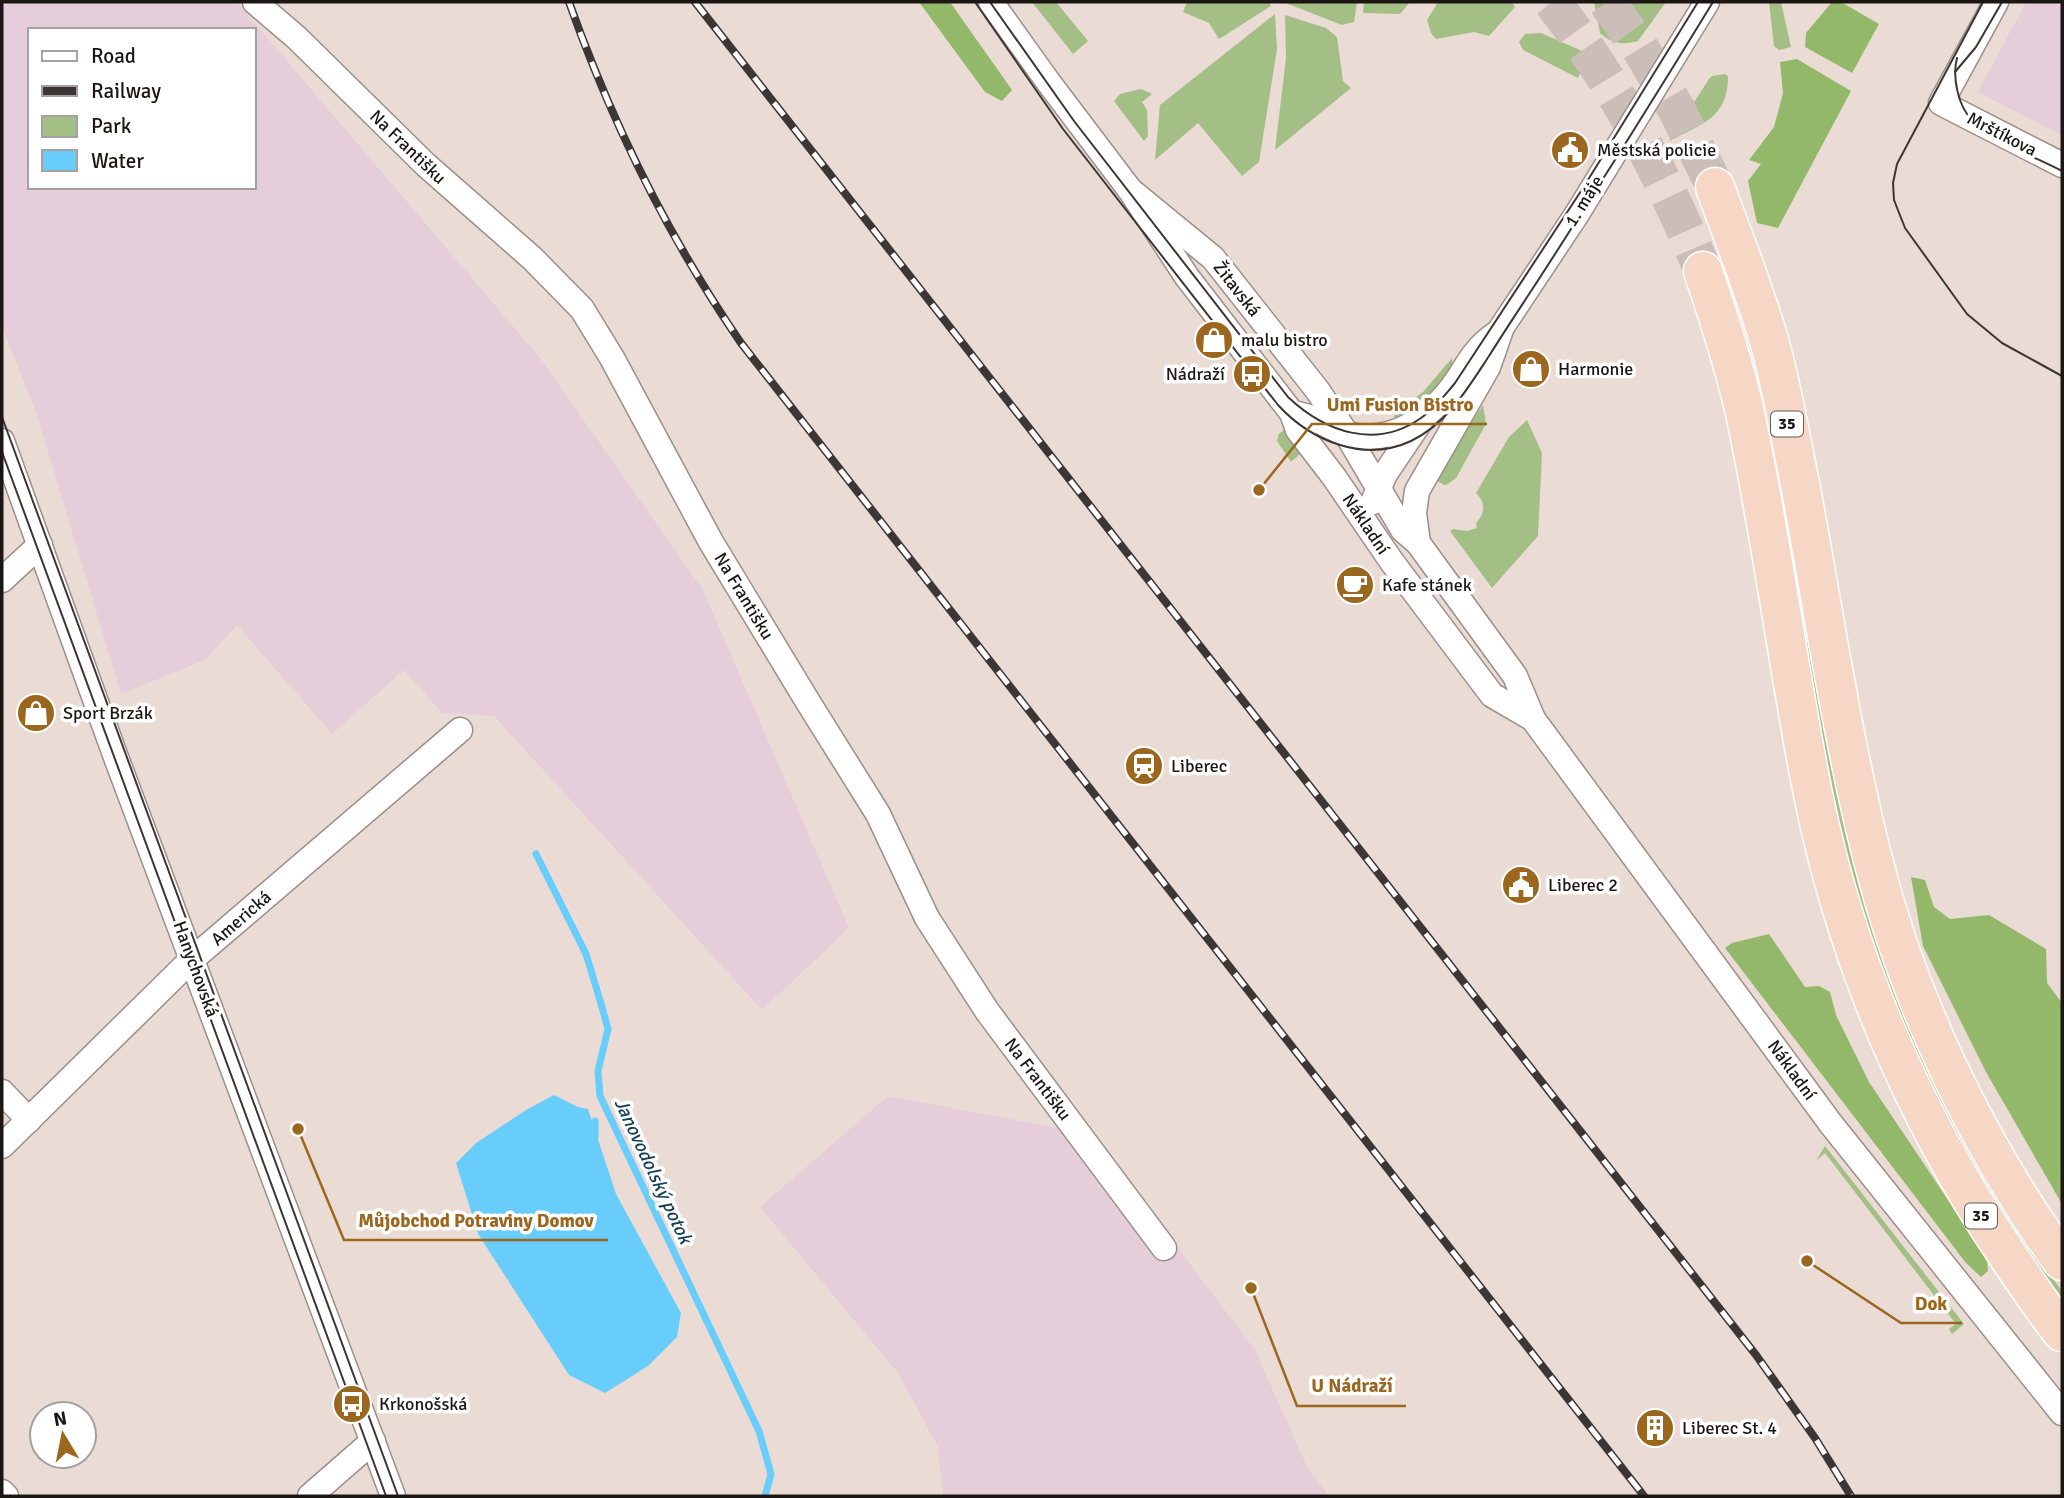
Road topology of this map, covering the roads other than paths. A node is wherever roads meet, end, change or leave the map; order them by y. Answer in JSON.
{"nodes":[{"id":1,"x":256,"y":2,"type":"edge"},
{"id":2,"x":991,"y":2,"type":"edge"},
{"id":3,"x":1707,"y":2,"type":"edge"},
{"id":4,"x":1996,"y":2,"type":"edge"},
{"id":5,"x":2062,"y":165,"type":"edge"},
{"id":6,"x":1715,"y":187,"type":"tunnel mouth"},
{"id":7,"x":1130,"y":190,"type":"junction"},
{"id":8,"x":1703,"y":271,"type":"tunnel mouth"},
{"id":9,"x":1502,"y":327,"type":"junction"},
{"id":10,"x":1332,"y":411,"type":"junction"},
{"id":11,"x":1292,"y":412,"type":"junction"},
{"id":12,"x":1423,"y":418,"type":"junction"},
{"id":13,"x":1396,"y":432,"type":"junction"},
{"id":14,"x":1346,"y":433,"type":"junction"},
{"id":15,"x":2,"y":441,"type":"edge"},
{"id":16,"x":1425,"y":475,"type":"junction"},
{"id":17,"x":1334,"y":477,"type":"junction"},
{"id":18,"x":1378,"y":493,"type":"junction"},
{"id":19,"x":1379,"y":543,"type":"junction"},
{"id":20,"x":1418,"y":543,"type":"junction"},
{"id":21,"x":40,"y":545,"type":"junction"},
{"id":22,"x":2,"y":580,"type":"edge"},
{"id":23,"x":1533,"y":719,"type":"junction"},
{"id":24,"x":460,"y":730,"type":"dead end"},
{"id":25,"x":192,"y":960,"type":"junction"},
{"id":26,"x":2,"y":1092,"type":"edge"},
{"id":27,"x":1959,"y":1092,"type":"junction"},
{"id":28,"x":29,"y":1120,"type":"junction"},
{"id":29,"x":2,"y":1146,"type":"edge"},
{"id":30,"x":2062,"y":1228,"type":"edge"},
{"id":31,"x":1164,"y":1248,"type":"dead end"},
{"id":32,"x":2062,"y":1261,"type":"edge"},
{"id":33,"x":2062,"y":1332,"type":"edge"},
{"id":34,"x":2062,"y":1413,"type":"edge"},
{"id":35,"x":373,"y":1441,"type":"junction"},
{"id":36,"x":2,"y":1492,"type":"edge"},
{"id":37,"x":6,"y":1496,"type":"edge"},
{"id":38,"x":310,"y":1496,"type":"edge"},
{"id":39,"x":393,"y":1496,"type":"edge"}],
"edges":[{"from":1,"to":31,"type":"street","name":"Na Františku"},
{"from":2,"to":7,"type":"street","name":"Žitavská"},
{"from":3,"to":9,"type":"street","name":"1. máje"},
{"from":4,"to":5,"type":"street","name":"Mrštíkova"},
{"from":6,"to":27,"type":"highway","number":"35"},
{"from":7,"to":10,"type":"street","name":"Žitavská"},
{"from":7,"to":11,"type":"street","name":"Žitavská"},
{"from":8,"to":33,"type":"highway","number":"35"},
{"from":9,"to":12,"type":"street","name":"1. máje"},
{"from":9,"to":16,"type":"street","name":"1. máje"},
{"from":10,"to":13,"type":"street"},
{"from":10,"to":14,"type":"street","name":"Žitavská"},
{"from":11,"to":14,"type":"street","name":"1. máje"},
{"from":11,"to":17,"type":"street","name":"Nákladní"},
{"from":12,"to":13,"type":"street","name":"1. máje"},
{"from":12,"to":18,"type":"street","name":"1. máje"},
{"from":13,"to":14,"type":"street","name":"1. máje"},
{"from":14,"to":18,"type":"street","name":"Žitavská"},
{"from":15,"to":21,"type":"street","name":"Hanychovská"},
{"from":16,"to":18,"type":"street"},
{"from":16,"to":20,"type":"street","name":"1. máje"},
{"from":17,"to":18,"type":"street"},
{"from":17,"to":19,"type":"street","name":"Nákladní"},
{"from":18,"to":19,"type":"street","name":"1. máje"},
{"from":18,"to":20,"type":"street","name":"Žitavská"},
{"from":19,"to":23,"type":"street","name":"Nákladní"},
{"from":20,"to":23,"type":"street","name":"Nákladní"},
{"from":21,"to":22,"type":"street"},
{"from":21,"to":25,"type":"street","name":"Hanychovská"},
{"from":23,"to":34,"type":"street","name":"Nákladní"},
{"from":24,"to":25,"type":"street","name":"Americká"},
{"from":25,"to":28,"type":"street","name":"Americká"},
{"from":25,"to":35,"type":"street","name":"Hanychovská"},
{"from":26,"to":28,"type":"street"},
{"from":27,"to":30,"type":"highway"},
{"from":27,"to":32,"type":"highway","number":"35"},
{"from":28,"to":29,"type":"street","name":"Americká"},
{"from":35,"to":38,"type":"street"},
{"from":35,"to":39,"type":"street","name":"Hanychovská"},
{"from":36,"to":37,"type":"street"}]}
